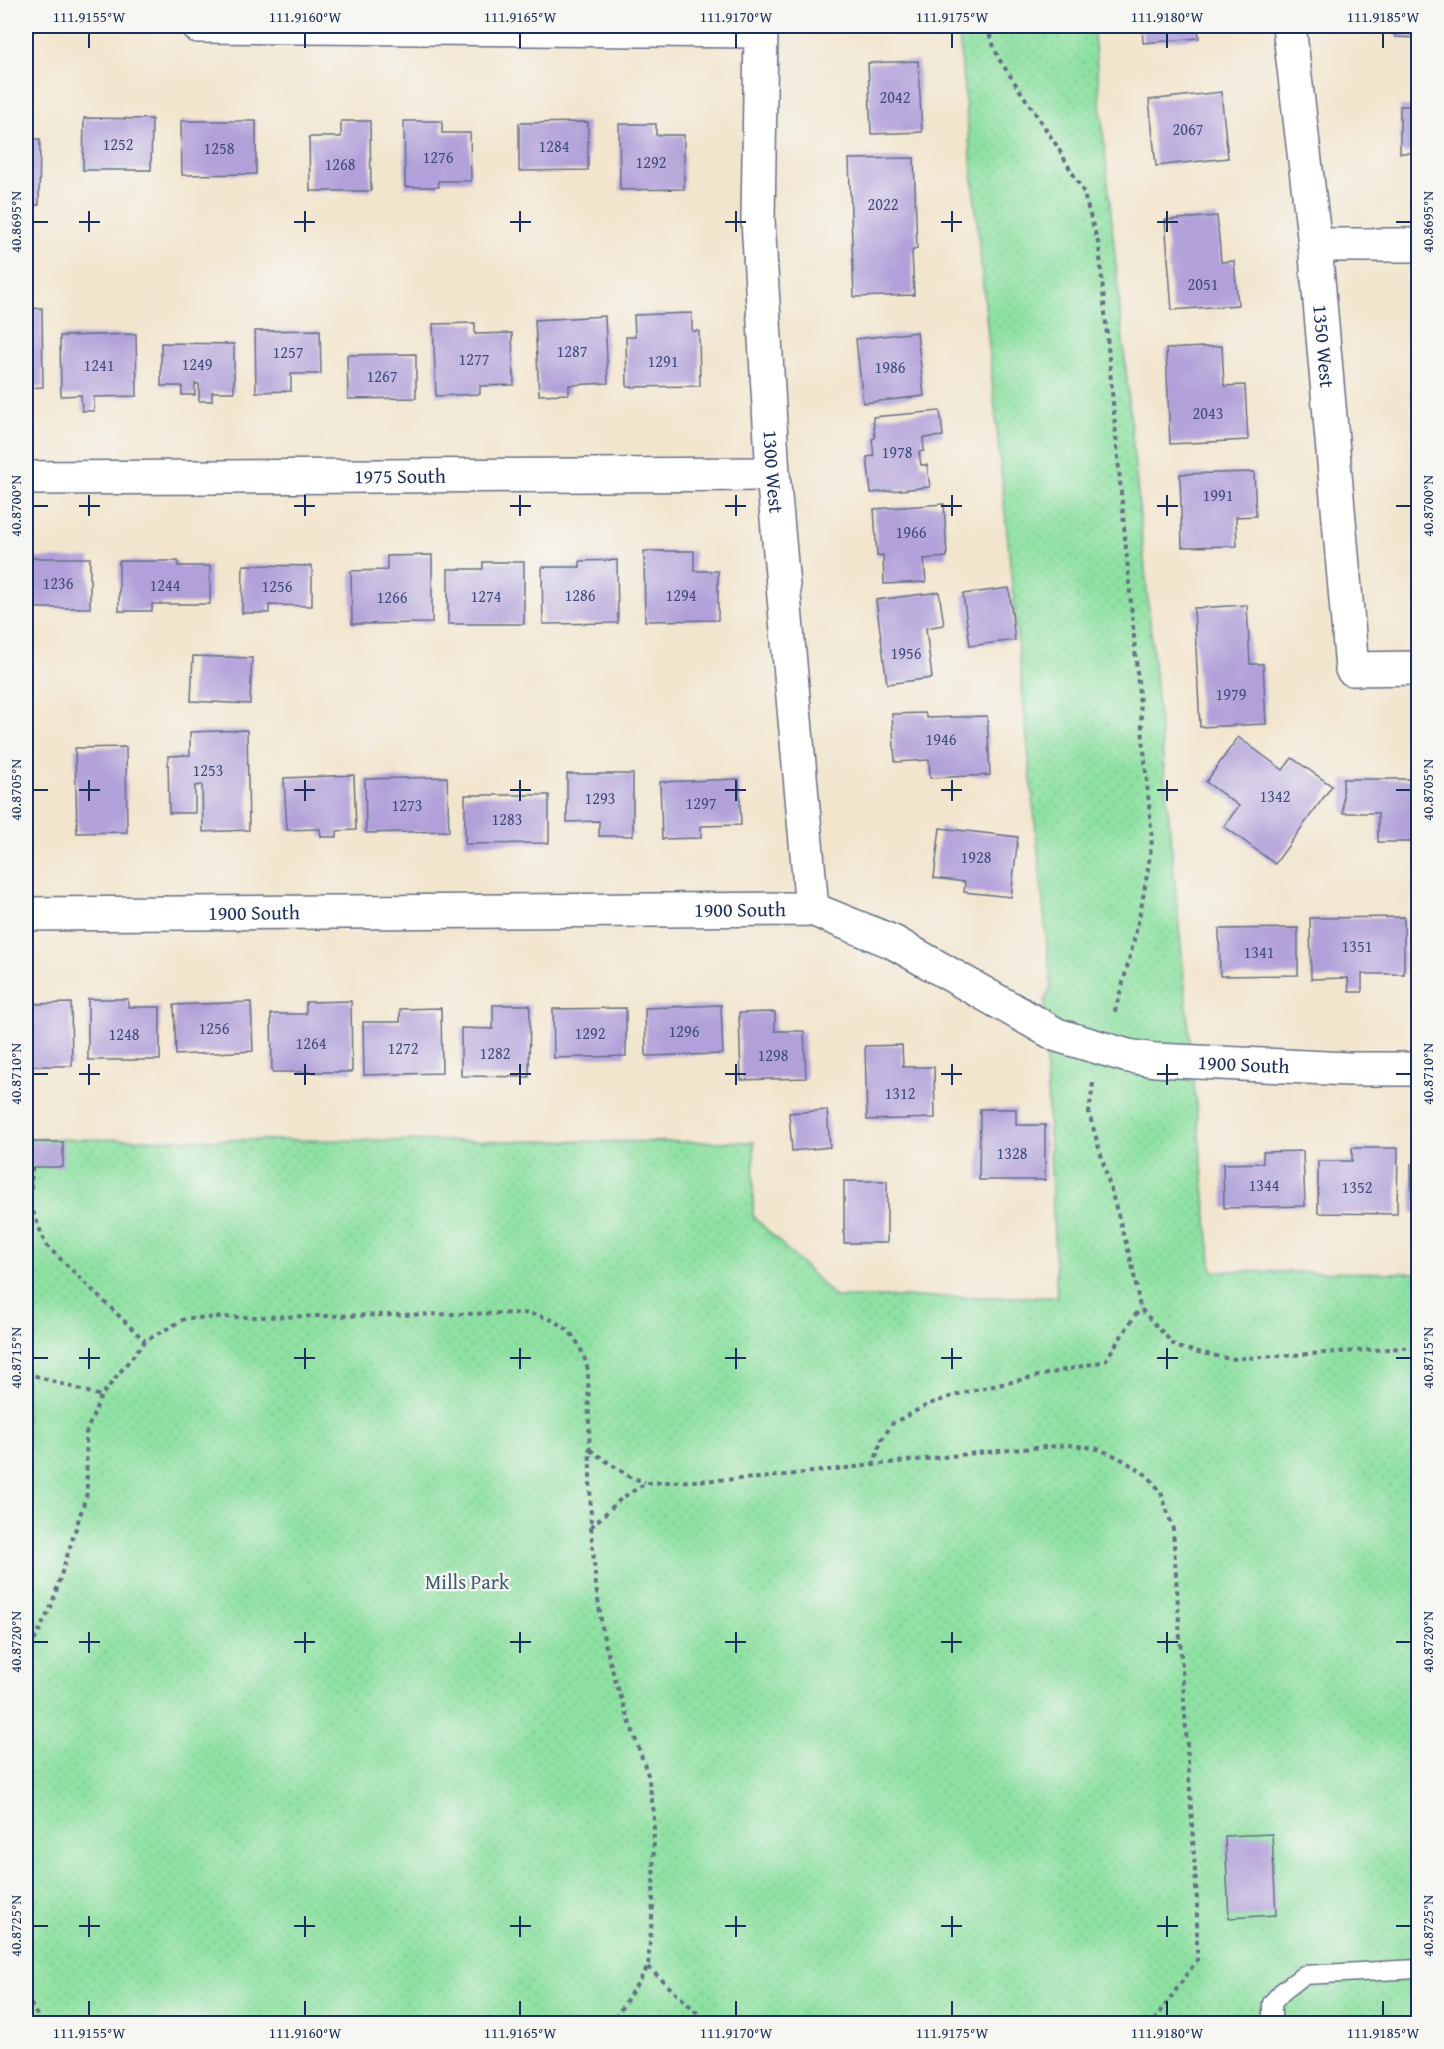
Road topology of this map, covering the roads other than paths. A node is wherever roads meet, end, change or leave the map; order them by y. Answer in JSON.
{"nodes":[{"id":1,"x":198,"y":26,"type":"edge"},
{"id":2,"x":1289,"y":26,"type":"edge"},
{"id":3,"x":1315,"y":245,"type":"junction"},
{"id":4,"x":1419,"y":245,"type":"edge"},
{"id":5,"x":774,"y":474,"type":"junction"},
{"id":6,"x":26,"y":478,"type":"edge"},
{"id":7,"x":1419,"y":668,"type":"edge"},
{"id":8,"x":812,"y":909,"type":"junction"},
{"id":9,"x":26,"y":914,"type":"edge"},
{"id":10,"x":1419,"y":1069,"type":"edge"},
{"id":11,"x":1419,"y":1969,"type":"edge"},
{"id":12,"x":1272,"y":2023,"type":"edge"}],
"edges":[{"from":1,"to":5,"type":"street","name":"1300 West"},
{"from":2,"to":3,"type":"street","name":"1350 West"},
{"from":3,"to":4,"type":"street"},
{"from":3,"to":7,"type":"street","name":"1350 West"},
{"from":5,"to":6,"type":"street","name":"1975 South"},
{"from":5,"to":8,"type":"street","name":"1300 West"},
{"from":8,"to":9,"type":"street","name":"1900 South"},
{"from":8,"to":10,"type":"street","name":"1900 South"},
{"from":11,"to":12,"type":"lane"}]}
